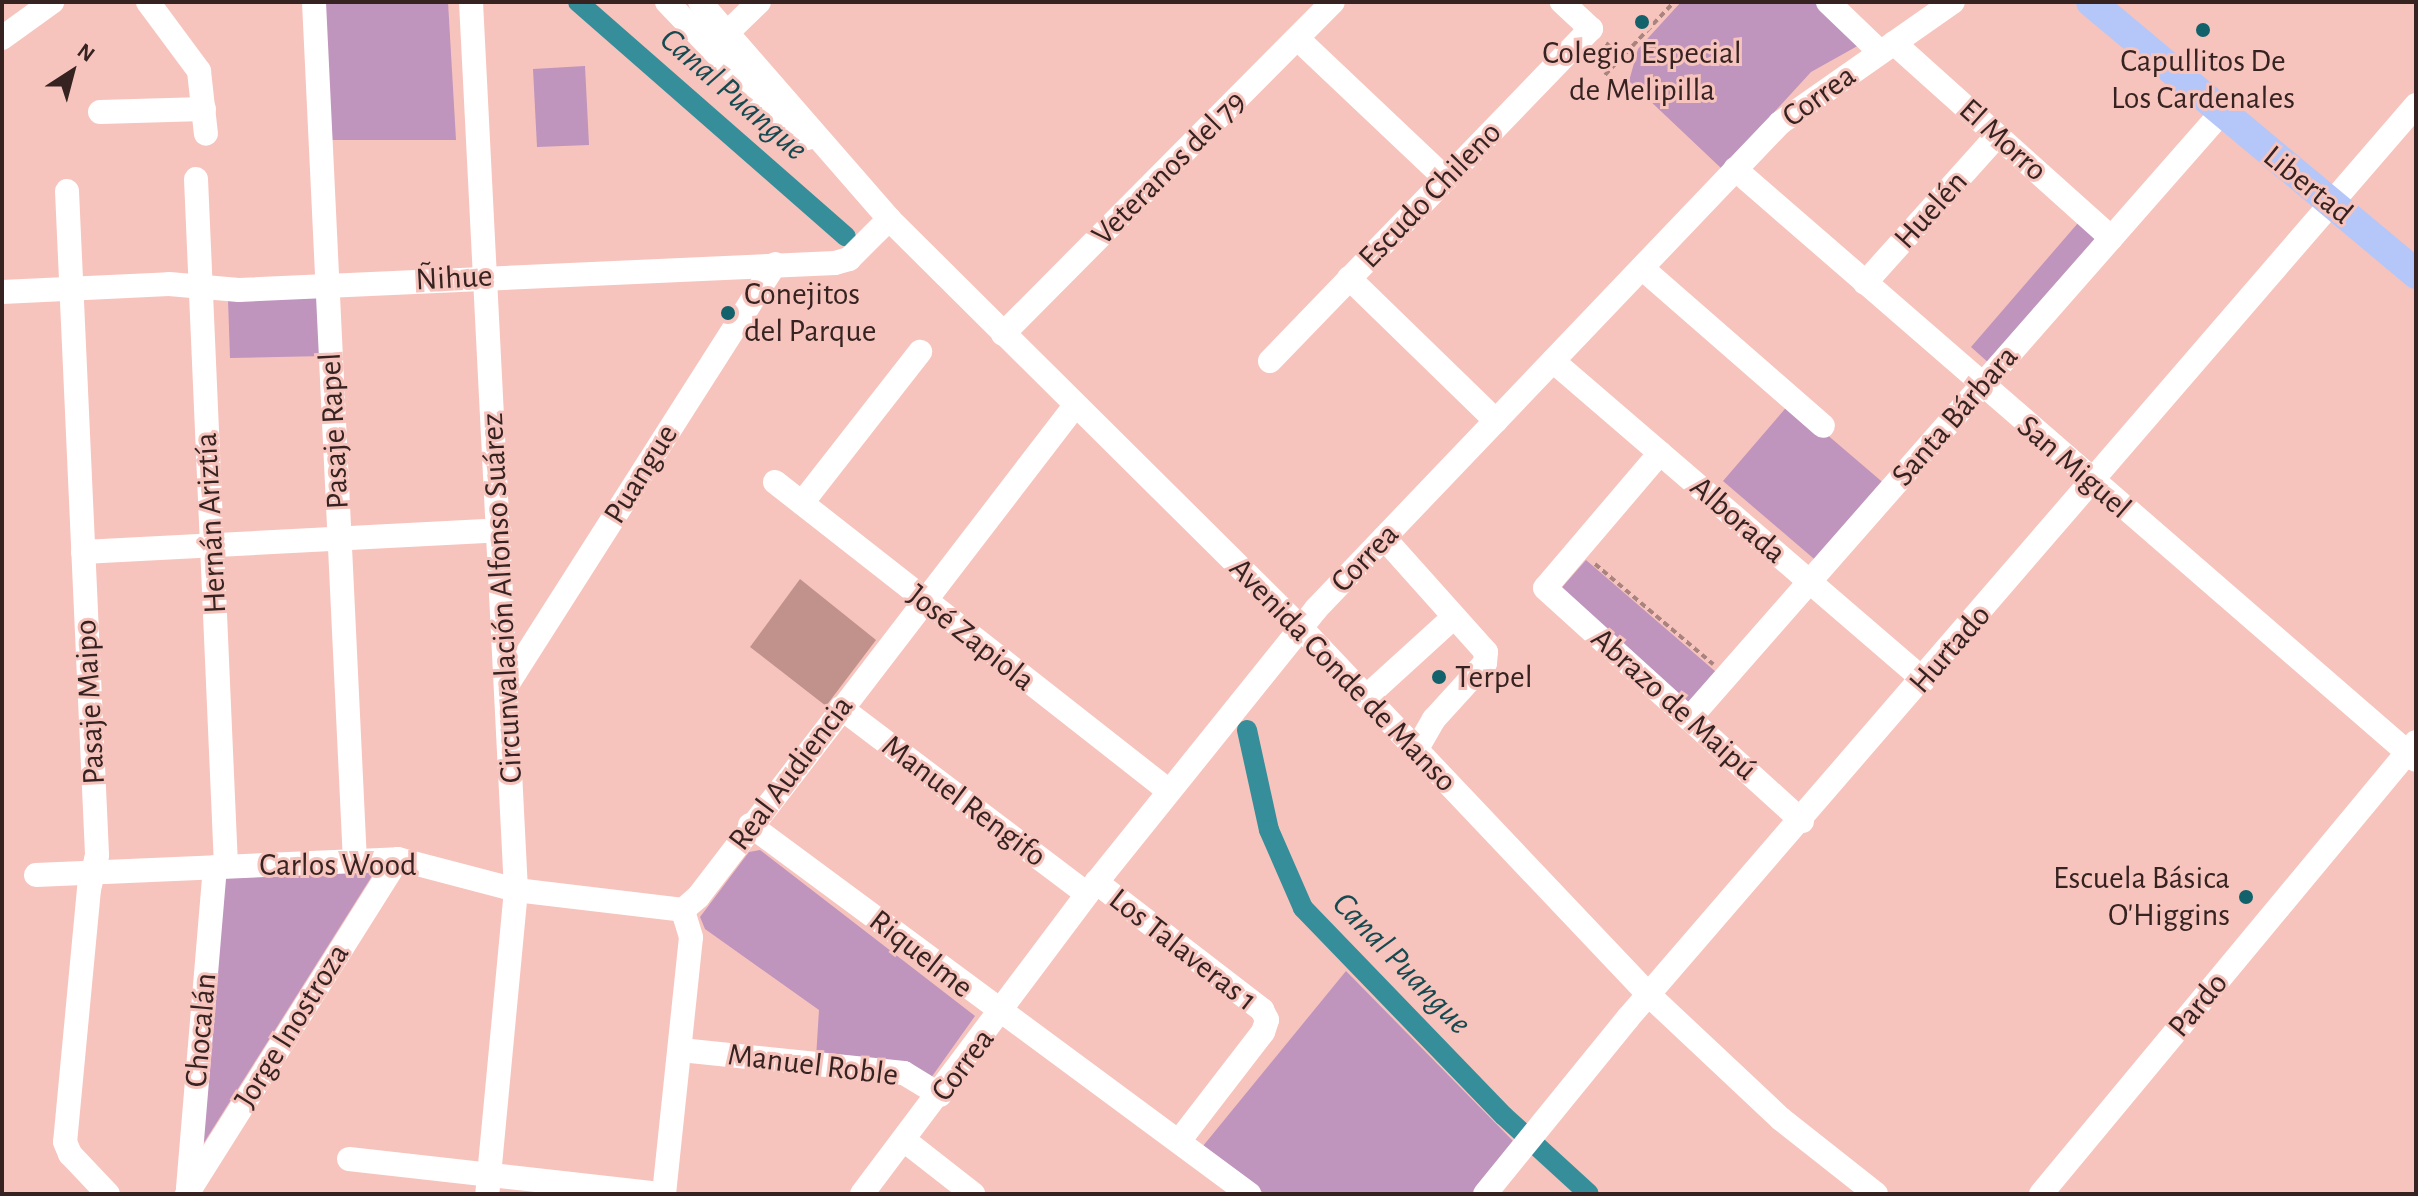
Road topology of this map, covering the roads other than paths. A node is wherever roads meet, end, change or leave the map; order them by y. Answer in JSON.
{"nodes":[{"id":1,"x":50,"y":2,"type":"edge"},
{"id":2,"x":148,"y":2,"type":"edge"},
{"id":3,"x":314,"y":2,"type":"edge"},
{"id":4,"x":471,"y":2,"type":"edge"},
{"id":5,"x":667,"y":2,"type":"edge"},
{"id":6,"x":700,"y":2,"type":"edge"},
{"id":7,"x":759,"y":2,"type":"edge"},
{"id":8,"x":1333,"y":2,"type":"edge"},
{"id":9,"x":1562,"y":2,"type":"edge"},
{"id":10,"x":1828,"y":2,"type":"edge"},
{"id":11,"x":1953,"y":2,"type":"edge"},
{"id":12,"x":2091,"y":2,"type":"edge"},
{"id":13,"x":728,"y":32,"type":"junction"},
{"id":14,"x":2,"y":38,"type":"edge"},
{"id":15,"x":1298,"y":39,"type":"junction"},
{"id":16,"x":1887,"y":47,"type":"junction"},
{"id":17,"x":2416,"y":105,"type":"edge"},
{"id":18,"x":204,"y":109,"type":"junction"},
{"id":19,"x":100,"y":112,"type":"dead end"},
{"id":20,"x":2221,"y":113,"type":"junction"},
{"id":21,"x":206,"y":134,"type":"dead end"},
{"id":22,"x":1997,"y":136,"type":"junction"},
{"id":23,"x":820,"y":145,"type":"junction"},
{"id":24,"x":1735,"y":169,"type":"junction"},
{"id":25,"x":196,"y":179,"type":"dead end"},
{"id":26,"x":1446,"y":179,"type":"junction"},
{"id":27,"x":67,"y":191,"type":"dead end"},
{"id":28,"x":2330,"y":206,"type":"junction"},
{"id":29,"x":889,"y":219,"type":"junction"},
{"id":30,"x":2111,"y":238,"type":"junction"},
{"id":31,"x":775,"y":264,"type":"junction"},
{"id":32,"x":1642,"y":268,"type":"junction"},
{"id":33,"x":2416,"y":274,"type":"edge"},
{"id":34,"x":486,"y":276,"type":"junction"},
{"id":35,"x":1349,"y":278,"type":"junction"},
{"id":36,"x":1865,"y":283,"type":"junction"},
{"id":37,"x":327,"y":285,"type":"junction"},
{"id":38,"x":200,"y":287,"type":"junction"},
{"id":39,"x":72,"y":289,"type":"junction"},
{"id":40,"x":2,"y":292,"type":"edge"},
{"id":41,"x":1003,"y":334,"type":"junction"},
{"id":42,"x":920,"y":352,"type":"dead end"},
{"id":43,"x":1270,"y":361,"type":"dead end"},
{"id":44,"x":1553,"y":361,"type":"junction"},
{"id":45,"x":1982,"y":386,"type":"junction"},
{"id":46,"x":1074,"y":407,"type":"junction"},
{"id":47,"x":1496,"y":421,"type":"junction"},
{"id":48,"x":1823,"y":426,"type":"dead end"},
{"id":49,"x":1660,"y":453,"type":"junction"},
{"id":50,"x":775,"y":482,"type":"dead end"},
{"id":51,"x":2093,"y":484,"type":"junction"},
{"id":52,"x":802,"y":503,"type":"junction"},
{"id":53,"x":499,"y":530,"type":"junction"},
{"id":54,"x":340,"y":538,"type":"junction"},
{"id":55,"x":1384,"y":538,"type":"junction"},
{"id":56,"x":211,"y":545,"type":"junction"},
{"id":57,"x":83,"y":552,"type":"junction"},
{"id":58,"x":1810,"y":582,"type":"junction"},
{"id":59,"x":923,"y":602,"type":"junction"},
{"id":60,"x":1454,"y":617,"type":"junction"},
{"id":61,"x":1303,"y":630,"type":"junction"},
{"id":62,"x":1924,"y":680,"type":"junction"},
{"id":63,"x":507,"y":685,"type":"junction"},
{"id":64,"x":1366,"y":697,"type":"junction"},
{"id":65,"x":841,"y":708,"type":"junction"},
{"id":66,"x":1689,"y":719,"type":"junction"},
{"id":67,"x":1416,"y":750,"type":"junction"},
{"id":68,"x":2413,"y":751,"type":"edge"},
{"id":69,"x":1169,"y":791,"type":"junction"},
{"id":70,"x":1802,"y":821,"type":"junction"},
{"id":71,"x":750,"y":825,"type":"junction"},
{"id":72,"x":398,"y":859,"type":"junction"},
{"id":73,"x":355,"y":861,"type":"junction"},
{"id":74,"x":220,"y":867,"type":"junction"},
{"id":75,"x":93,"y":872,"type":"junction"},
{"id":76,"x":36,"y":875,"type":"dead end"},
{"id":77,"x":1092,"y":888,"type":"junction"},
{"id":78,"x":516,"y":890,"type":"junction"},
{"id":79,"x":683,"y":910,"type":"junction"},
{"id":80,"x":1649,"y":995,"type":"junction"},
{"id":81,"x":1004,"y":1011,"type":"junction"},
{"id":82,"x":681,"y":1050,"type":"junction"},
{"id":83,"x":940,"y":1095,"type":"junction"},
{"id":84,"x":904,"y":1140,"type":"junction"},
{"id":85,"x":1179,"y":1141,"type":"junction"},
{"id":86,"x":349,"y":1159,"type":"dead end"},
{"id":87,"x":488,"y":1184,"type":"edge"},
{"id":88,"x":108,"y":1194,"type":"edge"},
{"id":89,"x":187,"y":1194,"type":"edge"},
{"id":90,"x":663,"y":1194,"type":"edge"},
{"id":91,"x":862,"y":1194,"type":"edge"},
{"id":92,"x":973,"y":1194,"type":"edge"},
{"id":93,"x":1249,"y":1194,"type":"edge"},
{"id":94,"x":1485,"y":1194,"type":"edge"},
{"id":95,"x":1876,"y":1194,"type":"edge"},
{"id":96,"x":2041,"y":1194,"type":"edge"}],
"edges":[{"from":1,"to":14,"type":"street"},
{"from":2,"to":18,"type":"street"},
{"from":3,"to":37,"type":"street","name":"Pasaje Rapel"},
{"from":4,"to":34,"type":"street","name":"Circunvalación Alfonso Suárez"},
{"from":5,"to":23,"type":"street","name":"Avenida Conde de Manso"},
{"from":6,"to":13,"type":"street","name":"Avenida Conde de Manso"},
{"from":7,"to":13,"type":"street"},
{"from":8,"to":15,"type":"street","name":"Veteranos del 79"},
{"from":9,"to":26,"type":"street","name":"Escudo Chileno"},
{"from":10,"to":16,"type":"street","name":"El Morro"},
{"from":11,"to":16,"type":"street","name":"Correa"},
{"from":12,"to":20,"type":"main road","name":"Libertad"},
{"from":13,"to":23,"type":"street","name":"Avenida Conde de Manso"},
{"from":15,"to":26,"type":"street"},
{"from":15,"to":41,"type":"street","name":"Veteranos del 79"},
{"from":16,"to":22,"type":"street","name":"El Morro"},
{"from":16,"to":24,"type":"street","name":"Correa"},
{"from":17,"to":28,"type":"street","name":"Hurtado"},
{"from":18,"to":19,"type":"street"},
{"from":18,"to":21,"type":"street"},
{"from":20,"to":28,"type":"main road","name":"Libertad"},
{"from":20,"to":30,"type":"street","name":"Santa Bárbara"},
{"from":22,"to":30,"type":"street","name":"El Morro"},
{"from":22,"to":36,"type":"street","name":"Huelén"},
{"from":23,"to":29,"type":"street","name":"Avenida Conde de Manso"},
{"from":24,"to":32,"type":"street","name":"Correa"},
{"from":24,"to":36,"type":"street","name":"San Miguel"},
{"from":25,"to":38,"type":"street","name":"Hernán Ariztía"},
{"from":26,"to":35,"type":"street","name":"Escudo Chileno"},
{"from":27,"to":39,"type":"street","name":"Pasaje Maipo"},
{"from":28,"to":33,"type":"main road","name":"Libertad"},
{"from":28,"to":51,"type":"street","name":"Hurtado"},
{"from":29,"to":31,"type":"street","name":"Ñihue"},
{"from":29,"to":41,"type":"street","name":"Avenida Conde de Manso"},
{"from":30,"to":45,"type":"street","name":"Santa Bárbara"},
{"from":31,"to":34,"type":"street","name":"Ñihue"},
{"from":31,"to":63,"type":"street","name":"Puangue"},
{"from":32,"to":44,"type":"street","name":"Correa"},
{"from":32,"to":48,"type":"street"},
{"from":34,"to":37,"type":"street","name":"Ñihue"},
{"from":34,"to":53,"type":"street","name":"Circunvalación Alfonso Suárez"},
{"from":35,"to":43,"type":"street","name":"Escudo Chileno"},
{"from":35,"to":47,"type":"street"},
{"from":36,"to":45,"type":"street","name":"San Miguel"},
{"from":37,"to":38,"type":"street","name":"Ñihue"},
{"from":37,"to":54,"type":"street","name":"Pasaje Rapel"},
{"from":38,"to":39,"type":"street","name":"Ñihue"},
{"from":38,"to":56,"type":"street","name":"Hernán Ariztía"},
{"from":39,"to":40,"type":"street","name":"Ñihue"},
{"from":39,"to":57,"type":"street","name":"Pasaje Maipo"},
{"from":41,"to":46,"type":"street","name":"Avenida Conde de Manso"},
{"from":42,"to":52,"type":"street"},
{"from":44,"to":47,"type":"street","name":"Correa"},
{"from":44,"to":49,"type":"street","name":"Alborada"},
{"from":45,"to":51,"type":"street","name":"San Miguel"},
{"from":45,"to":58,"type":"street","name":"Santa Bárbara"},
{"from":46,"to":59,"type":"street","name":"Real Audiencia"},
{"from":46,"to":61,"type":"street","name":"Avenida Conde de Manso"},
{"from":47,"to":55,"type":"street","name":"Correa"},
{"from":49,"to":58,"type":"street","name":"Alborada"},
{"from":49,"to":66,"type":"street","name":"Abrazo de Maipú"},
{"from":50,"to":52,"type":"street","name":"José Zapiola"},
{"from":51,"to":62,"type":"street","name":"Hurtado"},
{"from":51,"to":68,"type":"street","name":"San Miguel"},
{"from":52,"to":59,"type":"street","name":"José Zapiola"},
{"from":53,"to":54,"type":"street"},
{"from":53,"to":63,"type":"street","name":"Circunvalación Alfonso Suárez"},
{"from":54,"to":56,"type":"street"},
{"from":54,"to":73,"type":"street","name":"Pasaje Rapel"},
{"from":55,"to":60,"type":"street"},
{"from":55,"to":61,"type":"street","name":"Correa"},
{"from":56,"to":57,"type":"street"},
{"from":56,"to":74,"type":"street","name":"Hernán Ariztía"},
{"from":57,"to":75,"type":"street","name":"Pasaje Maipo"},
{"from":58,"to":62,"type":"street","name":"Alborada"},
{"from":58,"to":66,"type":"street","name":"Santa Bárbara"},
{"from":59,"to":65,"type":"street","name":"Real Audiencia"},
{"from":59,"to":69,"type":"street","name":"José Zapiola"},
{"from":60,"to":64,"type":"street"},
{"from":60,"to":67,"type":"street"},
{"from":61,"to":64,"type":"street","name":"Avenida Conde de Manso"},
{"from":61,"to":69,"type":"street","name":"Correa"},
{"from":62,"to":70,"type":"street","name":"Hurtado"},
{"from":63,"to":78,"type":"street","name":"Circunvalación Alfonso Suárez"},
{"from":64,"to":67,"type":"street","name":"Avenida Conde de Manso"},
{"from":65,"to":71,"type":"street","name":"Real Audiencia"},
{"from":65,"to":77,"type":"street","name":"Manuel Rengifo"},
{"from":66,"to":70,"type":"street","name":"Abrazo de Maipú"},
{"from":67,"to":80,"type":"street","name":"Avenida Conde de Manso"},
{"from":68,"to":96,"type":"street","name":"Pardo"},
{"from":69,"to":77,"type":"street","name":"Correa"},
{"from":70,"to":80,"type":"street","name":"Hurtado"},
{"from":71,"to":79,"type":"street","name":"Real Audiencia"},
{"from":71,"to":81,"type":"street","name":"Riquelme"},
{"from":72,"to":73,"type":"street","name":"Carlos Wood"},
{"from":72,"to":78,"type":"street","name":"Carlos Wood"},
{"from":72,"to":89,"type":"street","name":"Jorge Inostroza"},
{"from":73,"to":74,"type":"street","name":"Carlos Wood"},
{"from":74,"to":75,"type":"street","name":"Carlos Wood"},
{"from":74,"to":89,"type":"street","name":"Chocalán"},
{"from":75,"to":76,"type":"street","name":"Carlos Wood"},
{"from":75,"to":88,"type":"street","name":"Pasaje Maipo"},
{"from":77,"to":81,"type":"street","name":"Correa"},
{"from":77,"to":85,"type":"street","name":"Los Talaveras 1"},
{"from":78,"to":79,"type":"street","name":"Carlos Wood"},
{"from":78,"to":87,"type":"street","name":"Circunvalación Alfonso Suárez"},
{"from":79,"to":82,"type":"street"},
{"from":80,"to":94,"type":"street","name":"Hurtado"},
{"from":80,"to":95,"type":"street","name":"Avenida Conde de Manso"},
{"from":81,"to":83,"type":"street","name":"Correa"},
{"from":81,"to":85,"type":"street","name":"Riquelme"},
{"from":82,"to":83,"type":"street","name":"Manuel Roble"},
{"from":82,"to":90,"type":"street"},
{"from":83,"to":84,"type":"street","name":"Correa"},
{"from":84,"to":91,"type":"street","name":"Correa"},
{"from":84,"to":92,"type":"street"},
{"from":85,"to":93,"type":"street","name":"Riquelme"},
{"from":86,"to":87,"type":"street"},
{"from":87,"to":90,"type":"street"}]}
